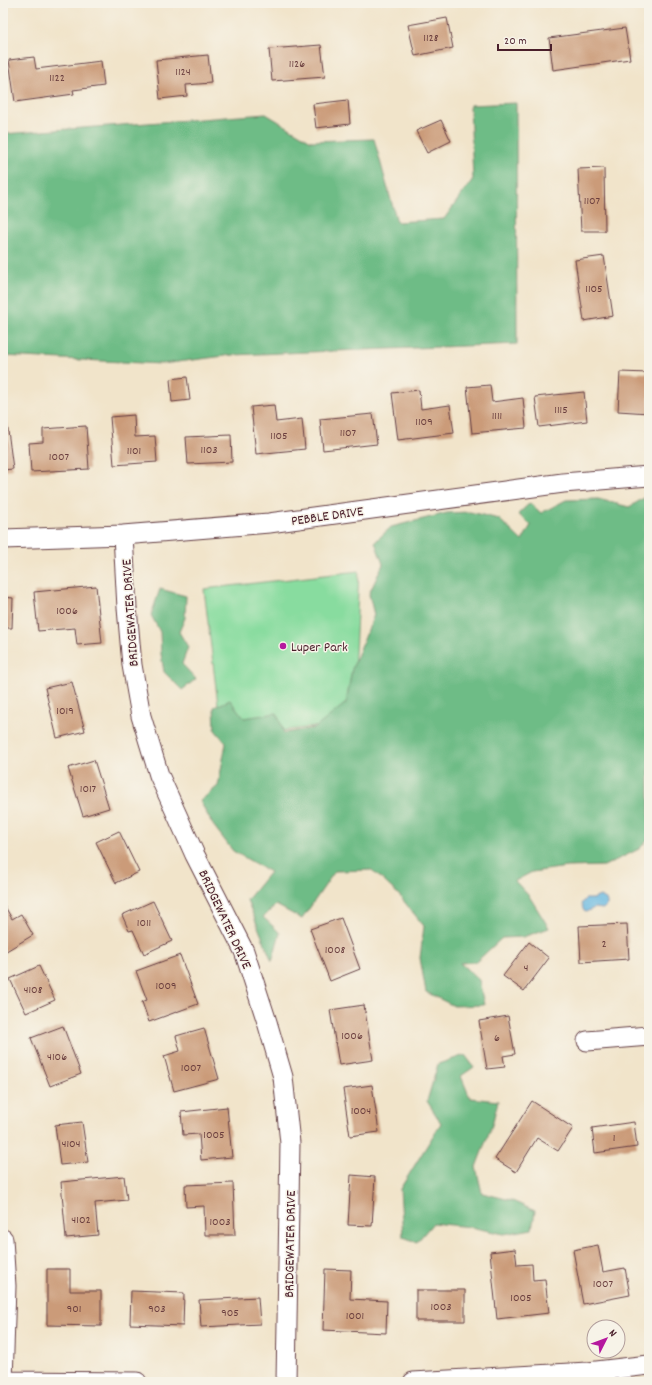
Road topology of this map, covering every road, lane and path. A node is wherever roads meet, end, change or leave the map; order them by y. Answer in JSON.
{"nodes":[{"id":1,"x":649,"y":476,"type":"edge"},
{"id":2,"x":124,"y":535,"type":"junction"},
{"id":3,"x":3,"y":539,"type":"edge"},
{"id":4,"x":649,"y":1036,"type":"edge"},
{"id":5,"x":587,"y":1041,"type":"dead end"},
{"id":6,"x":3,"y":1239,"type":"edge"},
{"id":7,"x":649,"y":1365,"type":"edge"},
{"id":8,"x":3,"y":1381,"type":"edge"},
{"id":9,"x":137,"y":1382,"type":"edge"},
{"id":10,"x":286,"y":1382,"type":"edge"},
{"id":11,"x":413,"y":1382,"type":"edge"}],
"edges":[{"from":1,"to":2,"type":"street","name":"PEBBLE DRIVE"},
{"from":2,"to":3,"type":"street","name":"PEBBLE DRIVE"},
{"from":2,"to":10,"type":"street","name":"BRIDGEWATER DRIVE"},
{"from":4,"to":5,"type":"street"},
{"from":6,"to":8,"type":"street"},
{"from":7,"to":11,"type":"street"},
{"from":8,"to":9,"type":"street"}]}
